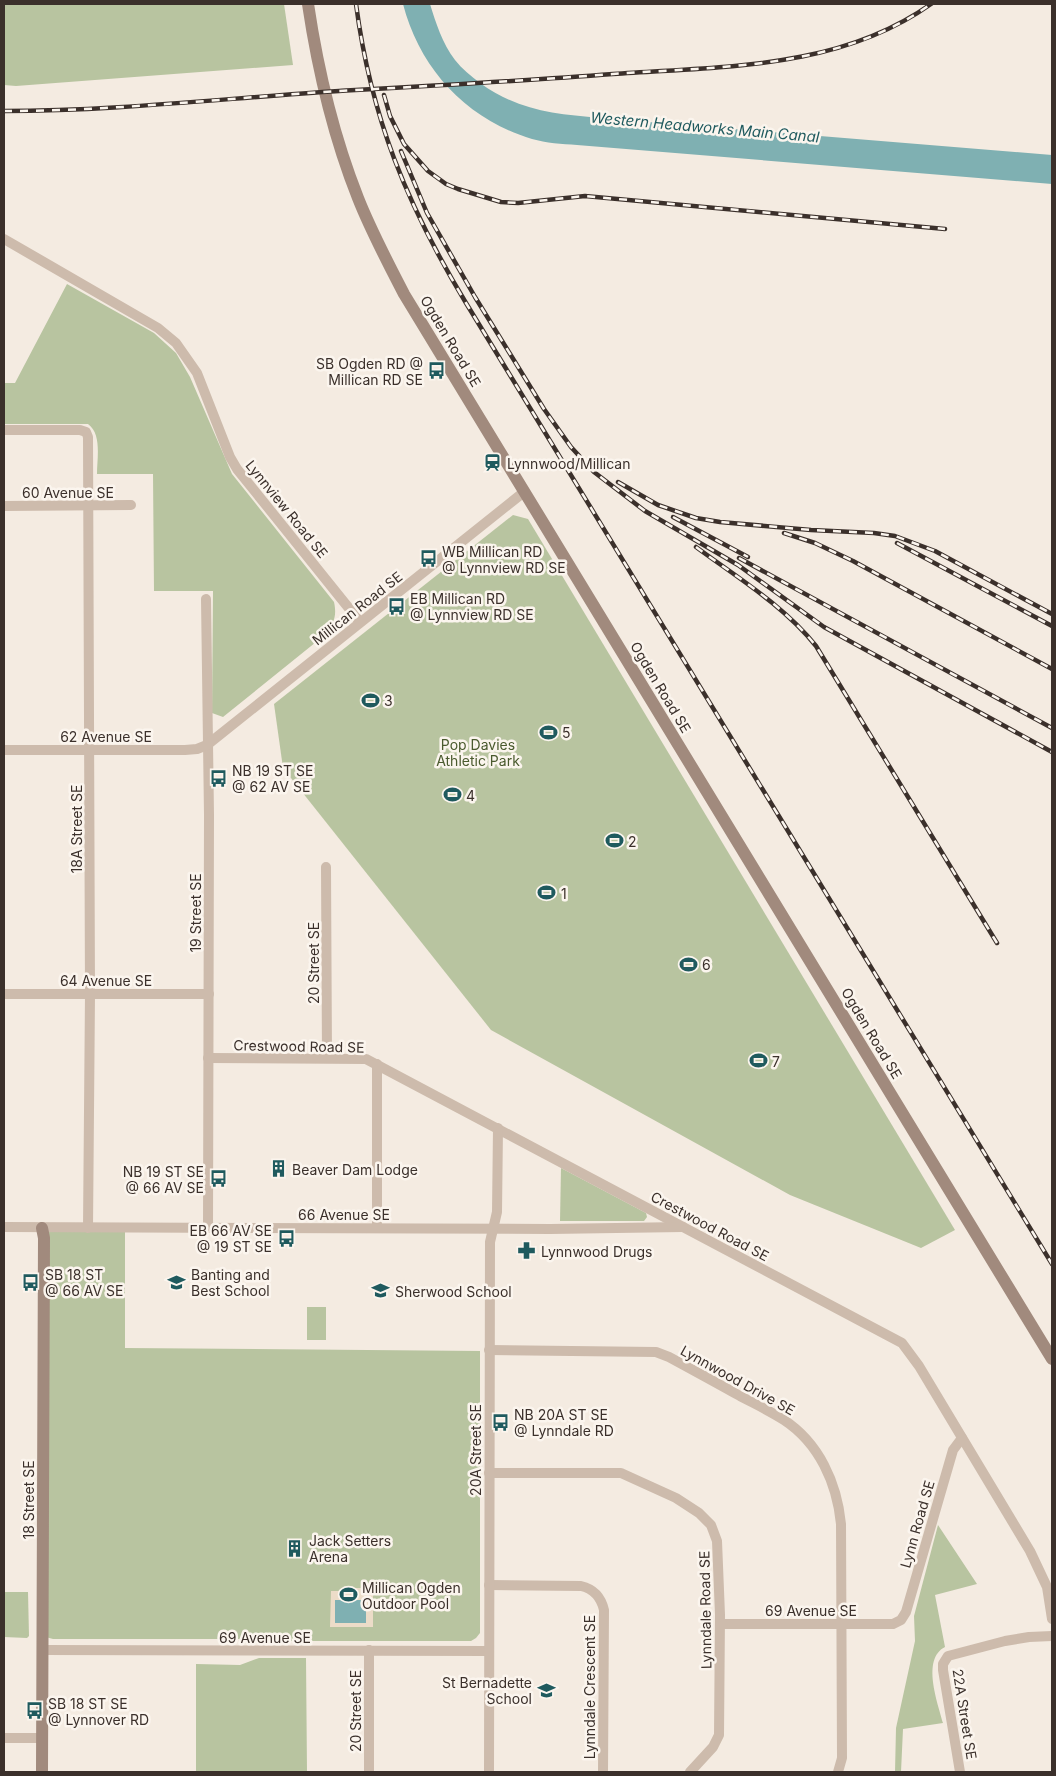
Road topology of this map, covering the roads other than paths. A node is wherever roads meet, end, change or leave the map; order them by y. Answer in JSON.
{"nodes":[{"id":1,"x":308,"y":4,"type":"edge"},
{"id":2,"x":4,"y":239,"type":"edge"},
{"id":3,"x":4,"y":430,"type":"edge"},
{"id":4,"x":524,"y":492,"type":"junction"},
{"id":5,"x":88,"y":505,"type":"junction"},
{"id":6,"x":132,"y":505,"type":"dead end"},
{"id":7,"x":4,"y":506,"type":"edge"},
{"id":8,"x":206,"y":599,"type":"dead end"},
{"id":9,"x":360,"y":622,"type":"junction"},
{"id":10,"x":207,"y":745,"type":"junction"},
{"id":11,"x":4,"y":750,"type":"edge"},
{"id":12,"x":89,"y":750,"type":"junction"},
{"id":13,"x":326,"y":867,"type":"dead end"},
{"id":14,"x":4,"y":994,"type":"edge"},
{"id":15,"x":90,"y":994,"type":"junction"},
{"id":16,"x":209,"y":994,"type":"junction"},
{"id":17,"x":208,"y":1058,"type":"junction"},
{"id":18,"x":327,"y":1058,"type":"junction"},
{"id":19,"x":377,"y":1064,"type":"junction"},
{"id":20,"x":498,"y":1128,"type":"junction"},
{"id":21,"x":684,"y":1227,"type":"junction"},
{"id":22,"x":4,"y":1228,"type":"edge"},
{"id":23,"x":42,"y":1228,"type":"junction"},
{"id":24,"x":88,"y":1228,"type":"junction"},
{"id":25,"x":208,"y":1228,"type":"junction"},
{"id":26,"x":377,"y":1228,"type":"junction"},
{"id":27,"x":493,"y":1228,"type":"junction"},
{"id":28,"x":489,"y":1350,"type":"junction"},
{"id":29,"x":1052,"y":1359,"type":"edge"},
{"id":30,"x":962,"y":1438,"type":"junction"},
{"id":31,"x":489,"y":1473,"type":"junction"},
{"id":32,"x":488,"y":1585,"type":"junction"},
{"id":33,"x":1050,"y":1586,"type":"edge"},
{"id":34,"x":1052,"y":1619,"type":"edge"},
{"id":35,"x":901,"y":1620,"type":"joint"},
{"id":36,"x":720,"y":1624,"type":"junction"},
{"id":37,"x":842,"y":1624,"type":"junction"},
{"id":38,"x":1052,"y":1636,"type":"edge"},
{"id":39,"x":42,"y":1650,"type":"junction"},
{"id":40,"x":369,"y":1650,"type":"junction"},
{"id":41,"x":489,"y":1651,"type":"junction"},
{"id":42,"x":4,"y":1738,"type":"edge"},
{"id":43,"x":42,"y":1738,"type":"junction"},
{"id":44,"x":42,"y":1772,"type":"edge"},
{"id":45,"x":369,"y":1772,"type":"edge"},
{"id":46,"x":489,"y":1772,"type":"edge"},
{"id":47,"x":603,"y":1772,"type":"edge"},
{"id":48,"x":690,"y":1772,"type":"edge"},
{"id":49,"x":838,"y":1772,"type":"edge"},
{"id":50,"x":960,"y":1772,"type":"edge"}],
"edges":[{"from":1,"to":4,"type":"street","name":"Ogden Road SE"},
{"from":2,"to":9,"type":"street","name":"Lynnview Road SE"},
{"from":3,"to":5,"type":"street","name":"18A Street SE"},
{"from":4,"to":9,"type":"street","name":"Millican Road SE"},
{"from":4,"to":29,"type":"street","name":"Ogden Road SE"},
{"from":5,"to":6,"type":"street","name":"60 Avenue SE"},
{"from":5,"to":7,"type":"street","name":"60 Avenue SE"},
{"from":5,"to":12,"type":"street","name":"18A Street SE"},
{"from":8,"to":10,"type":"street","name":"19 Street SE"},
{"from":9,"to":10,"type":"street","name":"Millican Road SE"},
{"from":10,"to":12,"type":"street","name":"62 Avenue SE"},
{"from":10,"to":16,"type":"street","name":"19 Street SE"},
{"from":11,"to":12,"type":"street","name":"62 Avenue SE"},
{"from":12,"to":15,"type":"street","name":"18A Street SE"},
{"from":13,"to":18,"type":"street","name":"20 Street SE"},
{"from":14,"to":15,"type":"street","name":"64 Avenue SE"},
{"from":15,"to":16,"type":"street","name":"64 Avenue SE"},
{"from":15,"to":24,"type":"street","name":"18A Street SE"},
{"from":16,"to":17,"type":"street","name":"19 Street SE"},
{"from":17,"to":18,"type":"street","name":"Crestwood Road SE"},
{"from":17,"to":25,"type":"street","name":"19 Street SE"},
{"from":18,"to":19,"type":"street","name":"Crestwood Road SE"},
{"from":19,"to":20,"type":"street","name":"Crestwood Road SE"},
{"from":19,"to":26,"type":"street"},
{"from":20,"to":21,"type":"street","name":"Crestwood Road SE"},
{"from":20,"to":27,"type":"street","name":"20A Street SE"},
{"from":21,"to":27,"type":"street","name":"66 Avenue SE"},
{"from":21,"to":30,"type":"street","name":"Crestwood Road SE"},
{"from":22,"to":23,"type":"street","name":"66 Avenue SE"},
{"from":23,"to":24,"type":"street","name":"66 Avenue SE"},
{"from":23,"to":39,"type":"street","name":"18 Street SE"},
{"from":24,"to":25,"type":"street","name":"66 Avenue SE"},
{"from":25,"to":26,"type":"street","name":"66 Avenue SE"},
{"from":26,"to":27,"type":"street","name":"66 Avenue SE"},
{"from":27,"to":28,"type":"street","name":"20A Street SE"},
{"from":28,"to":31,"type":"street","name":"20A Street SE"},
{"from":28,"to":37,"type":"street","name":"Lynnwood Drive SE"},
{"from":30,"to":33,"type":"street","name":"Crestwood Road SE"},
{"from":30,"to":35,"type":"street","name":"Lynn Road SE"},
{"from":31,"to":32,"type":"street","name":"20A Street SE"},
{"from":31,"to":36,"type":"street","name":"Lynndale Road SE"},
{"from":32,"to":41,"type":"street","name":"20A Street SE"},
{"from":32,"to":47,"type":"street","name":"Lynndale Crescent SE"},
{"from":33,"to":34,"type":"street","name":"Crestwood Road SE"},
{"from":35,"to":37,"type":"street","name":"69 Avenue SE"},
{"from":36,"to":37,"type":"street","name":"69 Avenue SE"},
{"from":36,"to":48,"type":"street","name":"Lynndale Road SE"},
{"from":37,"to":49,"type":"street","name":"Lynnwood Drive SE"},
{"from":38,"to":50,"type":"street","name":"22A Street SE"},
{"from":39,"to":40,"type":"street","name":"69 Avenue SE"},
{"from":39,"to":43,"type":"street","name":"18 Street SE"},
{"from":40,"to":41,"type":"street","name":"69 Avenue SE"},
{"from":40,"to":45,"type":"street","name":"20 Street SE"},
{"from":41,"to":46,"type":"street","name":"20A Street SE"},
{"from":42,"to":43,"type":"street"},
{"from":43,"to":44,"type":"street","name":"18 Street SE"}]}
